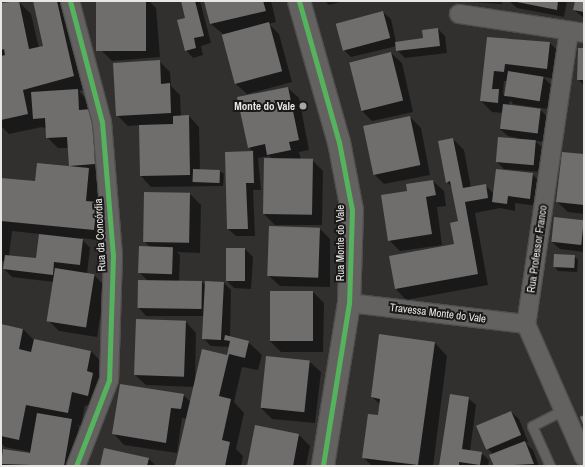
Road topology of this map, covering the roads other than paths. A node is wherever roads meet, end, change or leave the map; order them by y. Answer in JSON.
{"nodes":[{"id":1,"x":70,"y":1,"type":"edge"},
{"id":2,"x":299,"y":1,"type":"edge"},
{"id":3,"x":459,"y":14,"type":"dead end"},
{"id":4,"x":576,"y":32,"type":"edge"},
{"id":5,"x":349,"y":303,"type":"junction"},
{"id":6,"x":526,"y":324,"type":"junction"},
{"id":7,"x":564,"y":410,"type":"junction"},
{"id":8,"x":584,"y":457,"type":"edge"},
{"id":9,"x":76,"y":466,"type":"edge"},
{"id":10,"x":323,"y":466,"type":"edge"},
{"id":11,"x":550,"y":466,"type":"edge"}],
"edges":[{"from":1,"to":9,"type":"street","name":"Rua da Concórdia"},
{"from":2,"to":5,"type":"street","name":"Rua Monte do Vale"},
{"from":3,"to":4,"type":"street"},
{"from":4,"to":6,"type":"street","name":"Rua Professor Franco"},
{"from":5,"to":6,"type":"street","name":"Travessa Monte do Vale"},
{"from":5,"to":10,"type":"street","name":"Rua Monte do Vale"},
{"from":6,"to":7,"type":"street"},
{"from":7,"to":8,"type":"street"},
{"from":7,"to":11,"type":"lane"}]}
